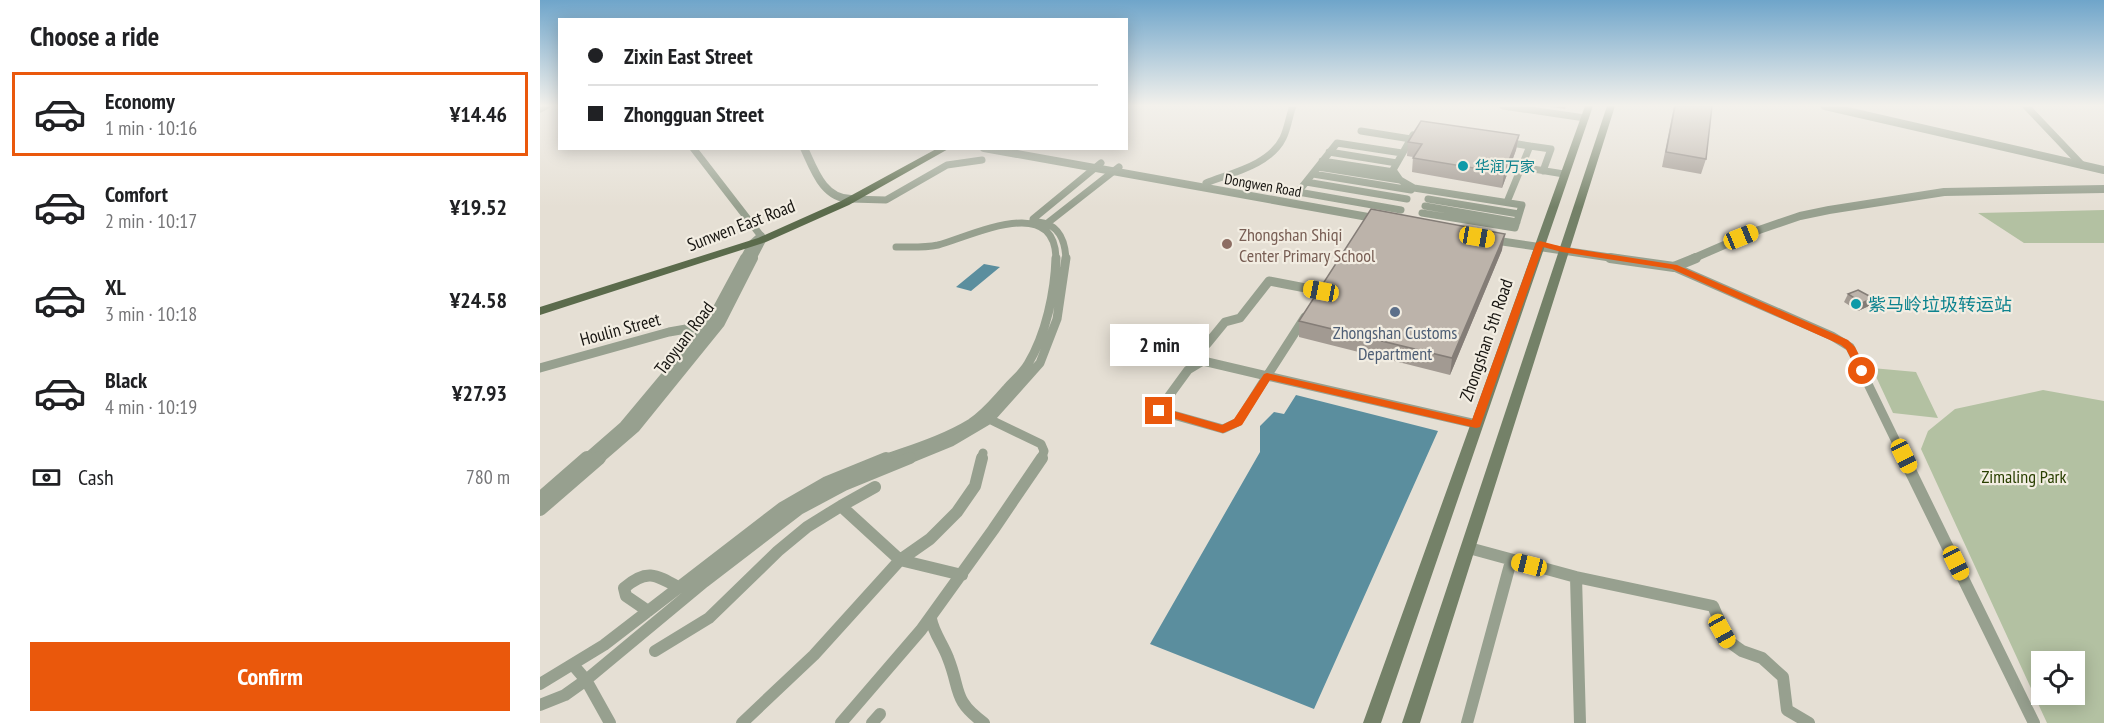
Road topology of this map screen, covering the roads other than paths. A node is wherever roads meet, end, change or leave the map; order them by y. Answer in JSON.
{"nodes":[{"id":1,"x":1411,"y":139,"type":"edge"},
{"id":2,"x":1282,"y":140,"type":"edge"},
{"id":3,"x":1577,"y":140,"type":"edge"},
{"id":4,"x":1599,"y":140,"type":"edge"},
{"id":5,"x":1972,"y":140,"type":"edge"},
{"id":6,"x":2058,"y":140,"type":"edge"},
{"id":7,"x":1496,"y":141,"type":"edge"},
{"id":8,"x":694,"y":150,"type":"edge"},
{"id":9,"x":805,"y":150,"type":"edge"},
{"id":10,"x":935,"y":150,"type":"edge"},
{"id":11,"x":942,"y":150,"type":"edge"},
{"id":12,"x":997,"y":150,"type":"edge"},
{"id":13,"x":1029,"y":150,"type":"edge"},
{"id":14,"x":1329,"y":152,"type":"junction"},
{"id":15,"x":1402,"y":153,"type":"junction"},
{"id":16,"x":1528,"y":153,"type":"junction"},
{"id":17,"x":1547,"y":159,"type":"junction"},
{"id":18,"x":982,"y":160,"type":"dead end"},
{"id":19,"x":1397,"y":163,"type":"junction"},
{"id":20,"x":1320,"y":164,"type":"junction"},
{"id":21,"x":2082,"y":165,"type":"junction"},
{"id":22,"x":1098,"y":166,"type":"junction"},
{"id":23,"x":1521,"y":167,"type":"junction"},
{"id":24,"x":1116,"y":169,"type":"junction"},
{"id":25,"x":2104,"y":170,"type":"edge"},
{"id":26,"x":1543,"y":171,"type":"junction"},
{"id":27,"x":1394,"y":172,"type":"junction"},
{"id":28,"x":1312,"y":174,"type":"junction"},
{"id":29,"x":1564,"y":174,"type":"junction"},
{"id":30,"x":1400,"y":180,"type":"junction"},
{"id":31,"x":1206,"y":183,"type":"junction"},
{"id":32,"x":1414,"y":189,"type":"junction"},
{"id":33,"x":2104,"y":189,"type":"edge"},
{"id":34,"x":1433,"y":191,"type":"junction"},
{"id":35,"x":846,"y":200,"type":"junction"},
{"id":36,"x":1507,"y":202,"type":"junction"},
{"id":37,"x":1425,"y":206,"type":"junction"},
{"id":38,"x":1400,"y":211,"type":"junction"},
{"id":39,"x":1367,"y":217,"type":"junction"},
{"id":40,"x":1518,"y":218,"type":"junction"},
{"id":41,"x":1407,"y":220,"type":"edge"},
{"id":42,"x":1417,"y":221,"type":"joint"},
{"id":43,"x":1040,"y":224,"type":"junction"},
{"id":44,"x":1362,"y":226,"type":"edge"},
{"id":45,"x":1446,"y":227,"type":"edge"},
{"id":46,"x":1480,"y":235,"type":"edge"},
{"id":47,"x":758,"y":240,"type":"junction"},
{"id":48,"x":1539,"y":246,"type":"junction"},
{"id":49,"x":896,"y":247,"type":"dead end"},
{"id":50,"x":1562,"y":249,"type":"junction"},
{"id":51,"x":1674,"y":267,"type":"junction"},
{"id":52,"x":1327,"y":282,"type":"edge"},
{"id":53,"x":1321,"y":291,"type":"junction"},
{"id":54,"x":1315,"y":301,"type":"edge"},
{"id":55,"x":540,"y":310,"type":"edge"},
{"id":56,"x":1309,"y":310,"type":"edge"},
{"id":57,"x":709,"y":325,"type":"junction"},
{"id":58,"x":1207,"y":344,"type":"dead end"},
{"id":59,"x":695,"y":348,"type":"junction"},
{"id":60,"x":540,"y":368,"type":"edge"},
{"id":61,"x":1267,"y":376,"type":"junction"},
{"id":62,"x":1168,"y":396,"type":"dead end"},
{"id":63,"x":1159,"y":411,"type":"dead end"},
{"id":64,"x":986,"y":417,"type":"junction"},
{"id":65,"x":1476,"y":424,"type":"junction"},
{"id":66,"x":983,"y":453,"type":"dead end"},
{"id":67,"x":875,"y":486,"type":"dead end"},
{"id":68,"x":540,"y":499,"type":"edge"},
{"id":69,"x":841,"y":506,"type":"junction"},
{"id":70,"x":540,"y":509,"type":"edge"},
{"id":71,"x":1469,"y":548,"type":"junction"},
{"id":72,"x":900,"y":560,"type":"junction"},
{"id":73,"x":1511,"y":561,"type":"junction"},
{"id":74,"x":962,"y":575,"type":"junction"},
{"id":75,"x":1576,"y":577,"type":"junction"},
{"id":76,"x":678,"y":587,"type":"junction"},
{"id":77,"x":648,"y":611,"type":"junction"},
{"id":78,"x":931,"y":619,"type":"junction"},
{"id":79,"x":655,"y":651,"type":"dead end"},
{"id":80,"x":574,"y":666,"type":"junction"},
{"id":81,"x":586,"y":680,"type":"junction"},
{"id":82,"x":540,"y":684,"type":"edge"},
{"id":83,"x":540,"y":705,"type":"edge"},
{"id":84,"x":610,"y":723,"type":"edge"},
{"id":85,"x":742,"y":723,"type":"edge"},
{"id":86,"x":841,"y":723,"type":"edge"},
{"id":87,"x":984,"y":723,"type":"edge"},
{"id":88,"x":1372,"y":723,"type":"edge"},
{"id":89,"x":1411,"y":723,"type":"edge"},
{"id":90,"x":1467,"y":723,"type":"edge"},
{"id":91,"x":1580,"y":723,"type":"edge"},
{"id":92,"x":1809,"y":723,"type":"edge"},
{"id":93,"x":2034,"y":723,"type":"edge"}],
"edges":[{"from":1,"to":15,"type":"street"},
{"from":2,"to":31,"type":"street"},
{"from":3,"to":29,"type":"main road","name":"Zhongshan 5th Road"},
{"from":4,"to":50,"type":"main road"},
{"from":5,"to":21,"type":"street"},
{"from":6,"to":21,"type":"street"},
{"from":7,"to":16,"type":"street"},
{"from":8,"to":47,"type":"street"},
{"from":9,"to":35,"type":"street"},
{"from":10,"to":35,"type":"main road","name":"Sunwen East Road"},
{"from":11,"to":35,"type":"main road","name":"Sunwen East Road"},
{"from":12,"to":22,"type":"street","name":"Dongwen Road"},
{"from":13,"to":22,"type":"street","name":"Dongwen Road"},
{"from":14,"to":15,"type":"street"},
{"from":14,"to":19,"type":"street"},
{"from":14,"to":20,"type":"street"},
{"from":15,"to":19,"type":"street"},
{"from":16,"to":17,"type":"street"},
{"from":16,"to":17,"type":"street"},
{"from":16,"to":23,"type":"street"},
{"from":17,"to":26,"type":"street"},
{"from":18,"to":35,"type":"street"},
{"from":19,"to":27,"type":"street"},
{"from":20,"to":27,"type":"street"},
{"from":20,"to":28,"type":"street"},
{"from":20,"to":30,"type":"street"},
{"from":21,"to":25,"type":"street"},
{"from":22,"to":24,"type":"street","name":"Dongwen Road"},
{"from":22,"to":43,"type":"street"},
{"from":23,"to":26,"type":"street"},
{"from":23,"to":36,"type":"street"},
{"from":24,"to":31,"type":"street","name":"Dongwen Road"},
{"from":24,"to":39,"type":"street","name":"Dongwen Road"},
{"from":24,"to":43,"type":"street"},
{"from":26,"to":29,"type":"street"},
{"from":27,"to":30,"type":"street"},
{"from":28,"to":32,"type":"street"},
{"from":28,"to":38,"type":"street"},
{"from":29,"to":48,"type":"main road","name":"Zhongshan 5th Road"},
{"from":30,"to":32,"type":"street"},
{"from":31,"to":38,"type":"street","name":"Dongwen Road"},
{"from":32,"to":34,"type":"street"},
{"from":32,"to":38,"type":"street"},
{"from":33,"to":51,"type":"street"},
{"from":34,"to":36,"type":"street"},
{"from":34,"to":37,"type":"street"},
{"from":35,"to":47,"type":"main road","name":"Sunwen East Road"},
{"from":36,"to":40,"type":"street"},
{"from":37,"to":40,"type":"street"},
{"from":37,"to":40,"type":"street"},
{"from":37,"to":42,"type":"street"},
{"from":38,"to":39,"type":"street","name":"Dongwen Road"},
{"from":38,"to":41,"type":"street","name":"Dongwen Road"},
{"from":39,"to":44,"type":"street"},
{"from":42,"to":45,"type":"street"},
{"from":43,"to":49,"type":"street"},
{"from":43,"to":64,"type":"street"},
{"from":46,"to":48,"type":"street"},
{"from":47,"to":55,"type":"main road","name":"Sunwen East Road"},
{"from":47,"to":57,"type":"street","name":"Taoyuan Road"},
{"from":47,"to":59,"type":"street","name":"Taoyuan Road"},
{"from":48,"to":50,"type":"street"},
{"from":48,"to":65,"type":"main road","name":"Zhongshan 5th Road"},
{"from":50,"to":51,"type":"street"},
{"from":50,"to":71,"type":"main road"},
{"from":51,"to":93,"type":"street"},
{"from":52,"to":53,"type":"street"},
{"from":53,"to":54,"type":"street"},
{"from":53,"to":58,"type":"street"},
{"from":56,"to":61,"type":"street"},
{"from":57,"to":59,"type":"street","name":"Taoyuan Road"},
{"from":57,"to":60,"type":"street","name":"Houlin Street"},
{"from":59,"to":68,"type":"street","name":"Taoyuan Road"},
{"from":59,"to":70,"type":"street","name":"Taoyuan Road"},
{"from":61,"to":62,"type":"street"},
{"from":61,"to":63,"type":"street"},
{"from":61,"to":65,"type":"street"},
{"from":64,"to":74,"type":"street"},
{"from":64,"to":76,"type":"street"},
{"from":64,"to":81,"type":"street"},
{"from":65,"to":88,"type":"main road","name":"Zhongshan 5th Road"},
{"from":66,"to":72,"type":"street"},
{"from":67,"to":69,"type":"street"},
{"from":69,"to":72,"type":"street"},
{"from":69,"to":79,"type":"street"},
{"from":71,"to":73,"type":"street"},
{"from":71,"to":89,"type":"main road"},
{"from":72,"to":74,"type":"street"},
{"from":72,"to":85,"type":"street"},
{"from":73,"to":75,"type":"street"},
{"from":73,"to":90,"type":"street"},
{"from":74,"to":78,"type":"street"},
{"from":75,"to":91,"type":"street"},
{"from":75,"to":92,"type":"street"},
{"from":76,"to":77,"type":"street"},
{"from":76,"to":77,"type":"street"},
{"from":77,"to":80,"type":"street"},
{"from":78,"to":86,"type":"street"},
{"from":78,"to":87,"type":"street"},
{"from":80,"to":81,"type":"street"},
{"from":80,"to":82,"type":"street"},
{"from":81,"to":83,"type":"street"},
{"from":81,"to":84,"type":"street"}]}
